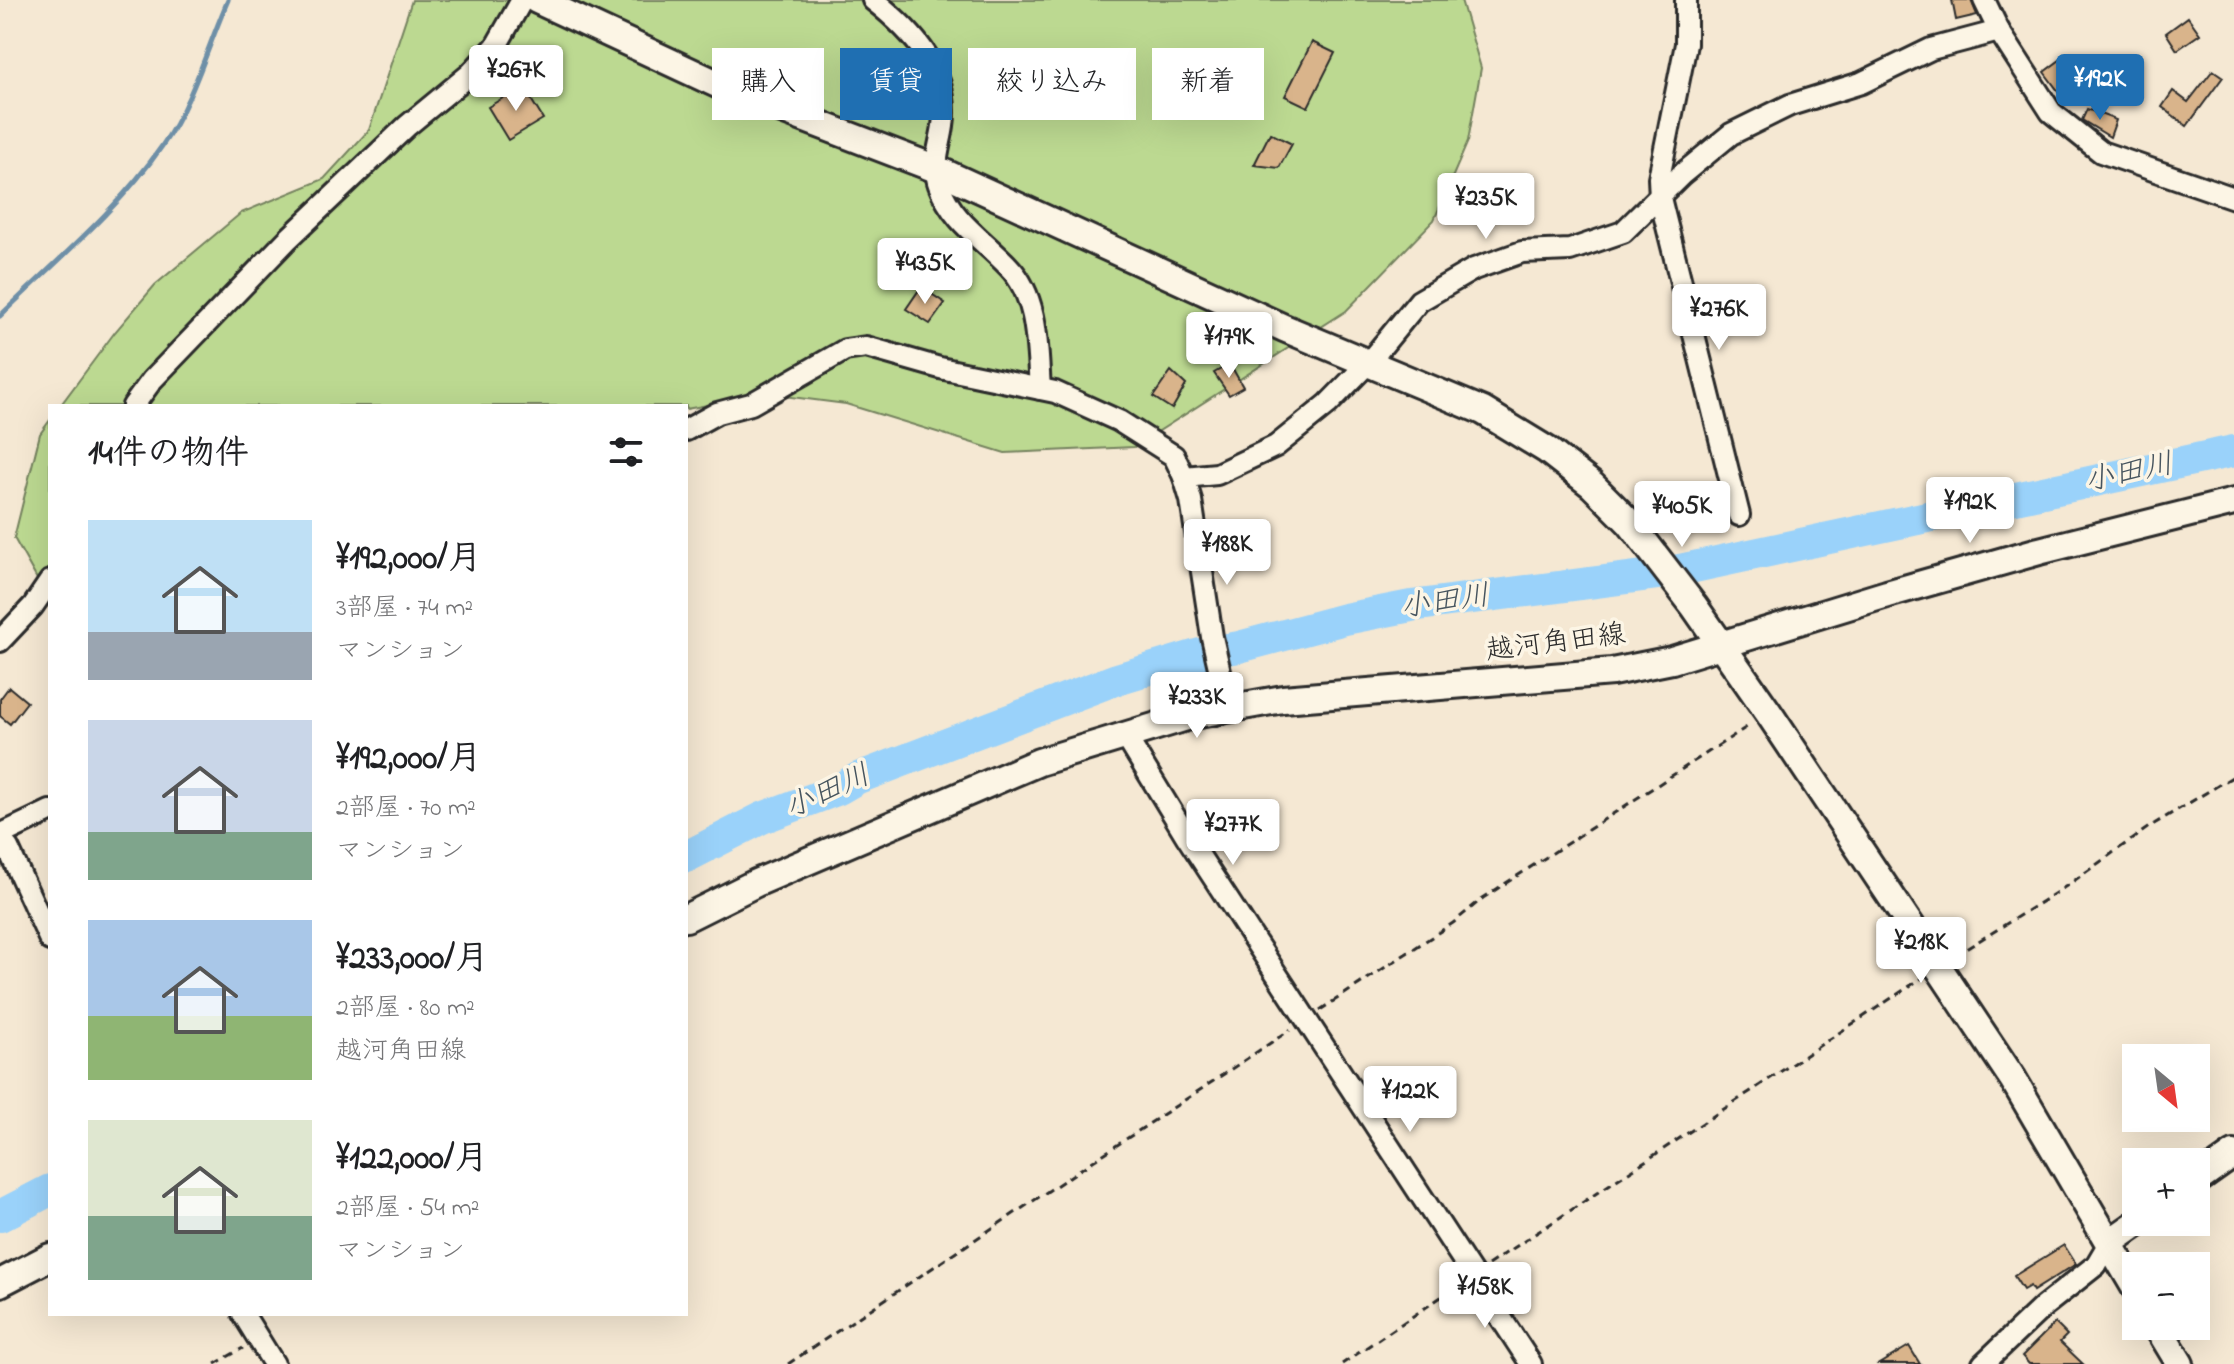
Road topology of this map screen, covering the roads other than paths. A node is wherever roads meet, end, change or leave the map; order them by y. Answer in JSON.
{"nodes":[{"id":1,"x":522,"y":0,"type":"edge"},
{"id":2,"x":537,"y":0,"type":"edge"},
{"id":3,"x":873,"y":0,"type":"edge"},
{"id":4,"x":1686,"y":0,"type":"edge"},
{"id":5,"x":1984,"y":0,"type":"edge"},
{"id":6,"x":1999,"y":31,"type":"junction"},
{"id":7,"x":934,"y":168,"type":"junction"},
{"id":8,"x":1660,"y":198,"type":"junction"},
{"id":9,"x":2234,"y":198,"type":"edge"},
{"id":10,"x":1369,"y":362,"type":"junction"},
{"id":11,"x":1040,"y":389,"type":"junction"},
{"id":12,"x":134,"y":404,"type":"edge"},
{"id":13,"x":688,"y":429,"type":"edge"},
{"id":14,"x":1184,"y":477,"type":"junction"},
{"id":15,"x":2234,"y":502,"type":"edge"},
{"id":16,"x":1739,"y":515,"type":"dead end"},
{"id":17,"x":48,"y":584,"type":"edge"},
{"id":18,"x":0,"y":641,"type":"edge"},
{"id":19,"x":1721,"y":643,"type":"junction"},
{"id":20,"x":1228,"y":707,"type":"junction"},
{"id":21,"x":1125,"y":735,"type":"junction"},
{"id":22,"x":48,"y":812,"type":"edge"},
{"id":23,"x":0,"y":837,"type":"edge"},
{"id":24,"x":688,"y":917,"type":"edge"},
{"id":25,"x":48,"y":936,"type":"edge"},
{"id":26,"x":2234,"y":1154,"type":"edge"},
{"id":27,"x":2210,"y":1171,"type":"edge"},
{"id":28,"x":2122,"y":1234,"type":"edge"},
{"id":29,"x":2109,"y":1243,"type":"junction"},
{"id":30,"x":48,"y":1258,"type":"edge"},
{"id":31,"x":2122,"y":1265,"type":"edge"},
{"id":32,"x":0,"y":1283,"type":"edge"},
{"id":33,"x":244,"y":1316,"type":"edge"},
{"id":34,"x":2165,"y":1340,"type":"edge"},
{"id":35,"x":274,"y":1364,"type":"edge"},
{"id":36,"x":1531,"y":1364,"type":"edge"},
{"id":37,"x":1983,"y":1364,"type":"edge"},
{"id":38,"x":2180,"y":1364,"type":"edge"}],
"edges":[{"from":1,"to":12,"type":"street"},
{"from":2,"to":7,"type":"street"},
{"from":3,"to":7,"type":"street"},
{"from":4,"to":8,"type":"street"},
{"from":5,"to":6,"type":"street"},
{"from":6,"to":8,"type":"street"},
{"from":6,"to":9,"type":"street"},
{"from":7,"to":10,"type":"street"},
{"from":7,"to":11,"type":"street"},
{"from":8,"to":10,"type":"street"},
{"from":8,"to":16,"type":"street"},
{"from":10,"to":14,"type":"street"},
{"from":10,"to":19,"type":"street"},
{"from":11,"to":13,"type":"street"},
{"from":11,"to":14,"type":"street"},
{"from":14,"to":20,"type":"street"},
{"from":15,"to":19,"type":"street","name":"越河角田線"},
{"from":17,"to":18,"type":"street"},
{"from":19,"to":20,"type":"street","name":"越河角田線"},
{"from":19,"to":29,"type":"street"},
{"from":20,"to":21,"type":"street","name":"越河角田線"},
{"from":21,"to":24,"type":"street","name":"越河角田線"},
{"from":21,"to":36,"type":"street"},
{"from":22,"to":23,"type":"street"},
{"from":23,"to":25,"type":"street"},
{"from":26,"to":27,"type":"street"},
{"from":28,"to":29,"type":"street"},
{"from":29,"to":31,"type":"street"},
{"from":29,"to":37,"type":"street"},
{"from":30,"to":32,"type":"street"},
{"from":33,"to":35,"type":"street"},
{"from":34,"to":38,"type":"street"}]}
